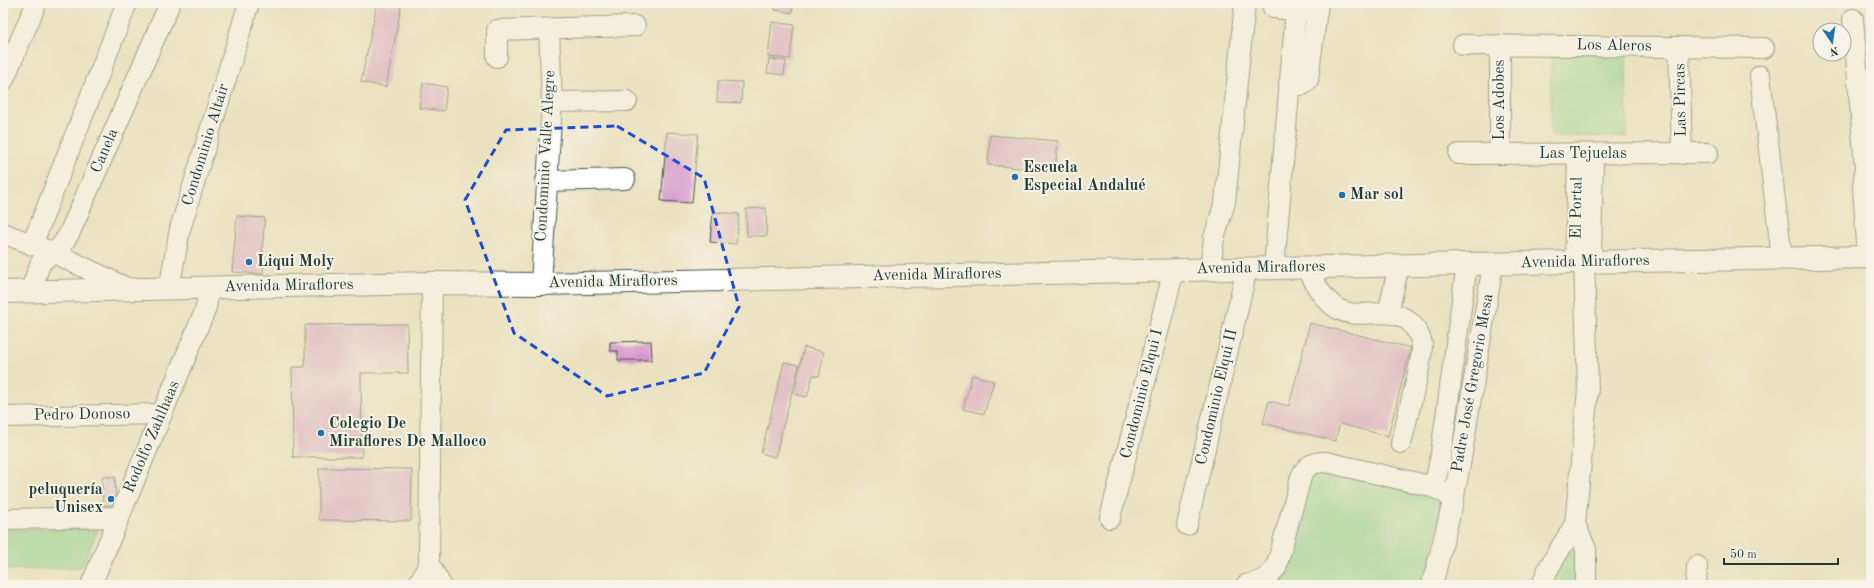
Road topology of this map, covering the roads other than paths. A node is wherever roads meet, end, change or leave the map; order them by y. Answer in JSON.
{"nodes":[{"id":1,"x":127,"y":3,"type":"edge"},
{"id":2,"x":170,"y":3,"type":"edge"},
{"id":3,"x":249,"y":3,"type":"edge"},
{"id":4,"x":1245,"y":3,"type":"edge"},
{"id":5,"x":36,"y":4,"type":"dead end"},
{"id":6,"x":1273,"y":8,"type":"dead end"},
{"id":7,"x":1317,"y":8,"type":"edge"},
{"id":8,"x":1296,"y":10,"type":"junction"},
{"id":9,"x":1853,"y":19,"type":"dead end"},
{"id":10,"x":635,"y":26,"type":"dead end"},
{"id":11,"x":549,"y":28,"type":"junction"},
{"id":12,"x":1463,"y":45,"type":"dead end"},
{"id":13,"x":1500,"y":45,"type":"junction"},
{"id":14,"x":1679,"y":47,"type":"junction"},
{"id":15,"x":1764,"y":48,"type":"dead end"},
{"id":16,"x":498,"y":57,"type":"dead end"},
{"id":17,"x":1760,"y":76,"type":"dead end"},
{"id":18,"x":3,"y":81,"type":"edge"},
{"id":19,"x":1290,"y":84,"type":"junction"},
{"id":20,"x":627,"y":101,"type":"dead end"},
{"id":21,"x":552,"y":102,"type":"junction"},
{"id":22,"x":1459,"y":154,"type":"dead end"},
{"id":23,"x":1500,"y":154,"type":"junction"},
{"id":24,"x":1586,"y":154,"type":"junction"},
{"id":25,"x":1682,"y":154,"type":"junction"},
{"id":26,"x":1708,"y":154,"type":"dead end"},
{"id":27,"x":625,"y":179,"type":"dead end"},
{"id":28,"x":546,"y":180,"type":"junction"},
{"id":29,"x":3,"y":233,"type":"edge"},
{"id":30,"x":32,"y":245,"type":"junction"},
{"id":31,"x":52,"y":252,"type":"junction"},
{"id":32,"x":1869,"y":257,"type":"edge"},
{"id":33,"x":1782,"y":258,"type":"junction"},
{"id":34,"x":1583,"y":262,"type":"junction"},
{"id":35,"x":1467,"y":264,"type":"junction"},
{"id":36,"x":1493,"y":264,"type":"junction"},
{"id":37,"x":1399,"y":265,"type":"junction"},
{"id":38,"x":1274,"y":268,"type":"junction"},
{"id":39,"x":1308,"y":268,"type":"junction"},
{"id":40,"x":1247,"y":269,"type":"junction"},
{"id":41,"x":1174,"y":270,"type":"junction"},
{"id":42,"x":1210,"y":270,"type":"junction"},
{"id":43,"x":432,"y":283,"type":"junction"},
{"id":44,"x":541,"y":284,"type":"junction"},
{"id":45,"x":209,"y":288,"type":"junction"},
{"id":46,"x":169,"y":289,"type":"junction"},
{"id":47,"x":131,"y":290,"type":"junction"},
{"id":48,"x":3,"y":292,"type":"edge"},
{"id":49,"x":30,"y":292,"type":"junction"},
{"id":50,"x":1388,"y":313,"type":"junction"},
{"id":51,"x":162,"y":414,"type":"junction"},
{"id":52,"x":3,"y":417,"type":"edge"},
{"id":53,"x":1401,"y":443,"type":"dead end"},
{"id":54,"x":1430,"y":486,"type":"junction"},
{"id":55,"x":1453,"y":502,"type":"junction"},
{"id":56,"x":118,"y":517,"type":"junction"},
{"id":57,"x":1110,"y":518,"type":"dead end"},
{"id":58,"x":3,"y":519,"type":"edge"},
{"id":59,"x":1575,"y":524,"type":"junction"},
{"id":60,"x":1187,"y":525,"type":"dead end"},
{"id":61,"x":429,"y":564,"type":"junction"},
{"id":62,"x":1277,"y":576,"type":"edge"},
{"id":63,"x":91,"y":585,"type":"edge"},
{"id":64,"x":418,"y":585,"type":"edge"},
{"id":65,"x":441,"y":585,"type":"edge"},
{"id":66,"x":1246,"y":585,"type":"edge"},
{"id":67,"x":1432,"y":585,"type":"edge"},
{"id":68,"x":1542,"y":585,"type":"edge"},
{"id":69,"x":1586,"y":585,"type":"edge"}],
"edges":[{"from":1,"to":30,"type":"street"},
{"from":2,"to":31,"type":"street","name":"Canela"},
{"from":3,"to":46,"type":"street","name":"Condominio Altair"},
{"from":4,"to":42,"type":"street"},
{"from":5,"to":18,"type":"street"},
{"from":6,"to":8,"type":"street"},
{"from":7,"to":8,"type":"street"},
{"from":7,"to":19,"type":"street"},
{"from":8,"to":19,"type":"street"},
{"from":9,"to":32,"type":"street"},
{"from":10,"to":11,"type":"street"},
{"from":11,"to":16,"type":"street"},
{"from":11,"to":21,"type":"street","name":"Condominio Valle Alegre"},
{"from":12,"to":13,"type":"street","name":"Los Aleros"},
{"from":13,"to":14,"type":"street","name":"Los Aleros"},
{"from":13,"to":23,"type":"street","name":"Los Adobes"},
{"from":14,"to":15,"type":"street","name":"Los Aleros"},
{"from":14,"to":25,"type":"street","name":"Las Pircas"},
{"from":17,"to":33,"type":"street"},
{"from":19,"to":38,"type":"street"},
{"from":20,"to":21,"type":"street"},
{"from":21,"to":28,"type":"street","name":"Condominio Valle Alegre"},
{"from":22,"to":23,"type":"street","name":"Las Tejuelas"},
{"from":23,"to":24,"type":"street","name":"Las Tejuelas"},
{"from":24,"to":25,"type":"street","name":"Las Tejuelas"},
{"from":24,"to":34,"type":"street","name":"El Portal"},
{"from":25,"to":26,"type":"street","name":"Las Tejuelas"},
{"from":27,"to":28,"type":"street"},
{"from":28,"to":44,"type":"street","name":"Condominio Valle Alegre"},
{"from":29,"to":30,"type":"street"},
{"from":30,"to":31,"type":"street"},
{"from":31,"to":47,"type":"street"},
{"from":31,"to":49,"type":"street","name":"Canela"},
{"from":32,"to":33,"type":"main road","name":"Avenida Miraflores"},
{"from":33,"to":34,"type":"main road","name":"Avenida Miraflores"},
{"from":34,"to":36,"type":"main road","name":"Avenida Miraflores"},
{"from":34,"to":59,"type":"street","name":"El Portal"},
{"from":35,"to":36,"type":"main road","name":"Avenida Miraflores"},
{"from":35,"to":37,"type":"main road","name":"Avenida Miraflores"},
{"from":35,"to":54,"type":"street","name":"Padre José Gregorio Mesa"},
{"from":36,"to":55,"type":"street","name":"Padre José Gregorio Mesa"},
{"from":37,"to":39,"type":"main road","name":"Avenida Miraflores"},
{"from":37,"to":50,"type":"street"},
{"from":38,"to":39,"type":"main road","name":"Avenida Miraflores"},
{"from":38,"to":40,"type":"main road","name":"Avenida Miraflores"},
{"from":39,"to":50,"type":"street"},
{"from":40,"to":42,"type":"main road","name":"Avenida Miraflores"},
{"from":40,"to":60,"type":"street","name":"Condominio Elqui II"},
{"from":41,"to":42,"type":"main road","name":"Avenida Miraflores"},
{"from":41,"to":44,"type":"main road","name":"Avenida Miraflores"},
{"from":41,"to":57,"type":"street","name":"Condominio Elqui I"},
{"from":43,"to":44,"type":"main road","name":"Avenida Miraflores"},
{"from":43,"to":45,"type":"main road","name":"Avenida Miraflores"},
{"from":43,"to":61,"type":"street"},
{"from":45,"to":46,"type":"main road","name":"Avenida Miraflores"},
{"from":45,"to":51,"type":"street","name":"Rodolfo Zahlhaas"},
{"from":46,"to":47,"type":"main road","name":"Avenida Miraflores"},
{"from":47,"to":49,"type":"main road","name":"Avenida Miraflores"},
{"from":48,"to":49,"type":"main road","name":"Avenida Miraflores"},
{"from":50,"to":53,"type":"street"},
{"from":51,"to":52,"type":"street","name":"Pedro Donoso"},
{"from":51,"to":56,"type":"street","name":"Rodolfo Zahlhaas"},
{"from":54,"to":55,"type":"street","name":"Padre José Gregorio Mesa"},
{"from":54,"to":62,"type":"street","name":"Padre José Gregorio Mesa"},
{"from":55,"to":67,"type":"street","name":"Padre José Gregorio Mesa"},
{"from":56,"to":58,"type":"street"},
{"from":56,"to":63,"type":"street","name":"Rodolfo Zahlhaas"},
{"from":59,"to":68,"type":"street"},
{"from":59,"to":69,"type":"street"},
{"from":61,"to":64,"type":"street"},
{"from":61,"to":65,"type":"street"},
{"from":62,"to":66,"type":"street","name":"Padre José Gregorio Mesa"}]}
